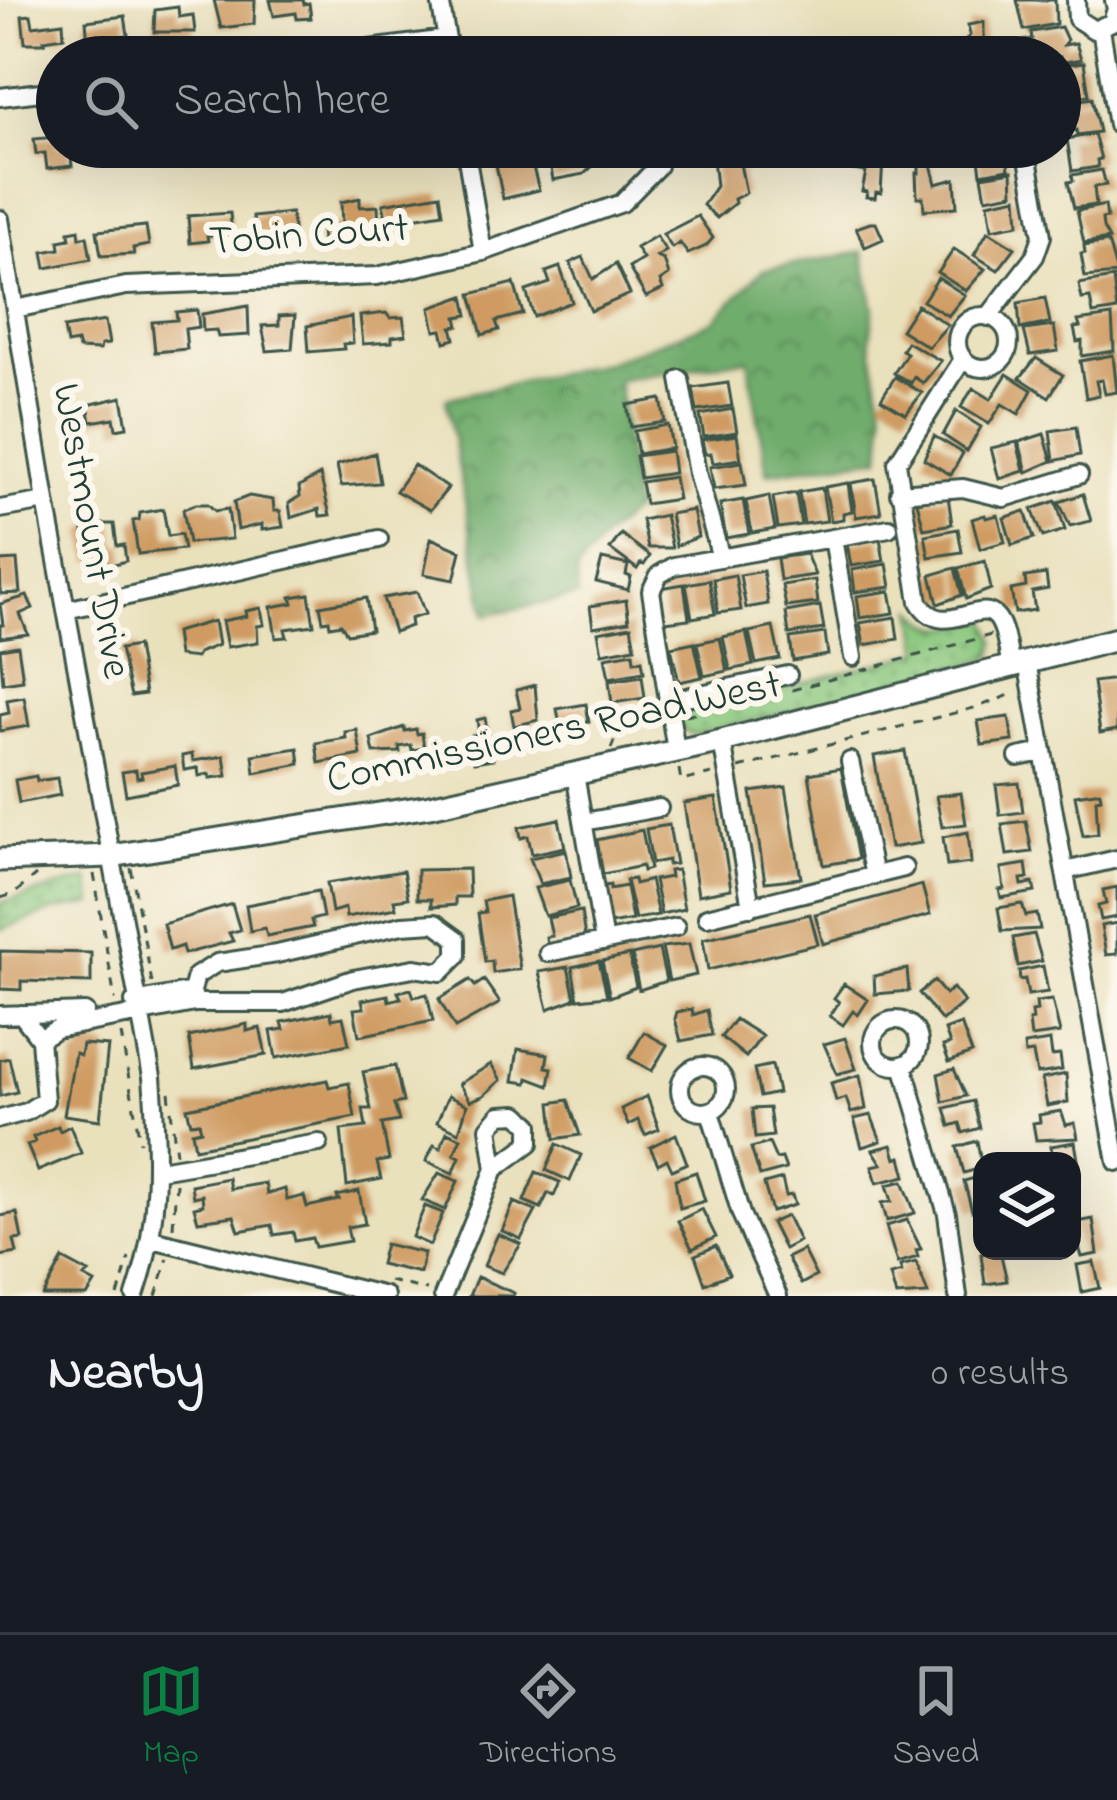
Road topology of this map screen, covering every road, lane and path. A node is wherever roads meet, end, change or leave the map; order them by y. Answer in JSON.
{"nodes":[{"id":1,"x":440,"y":0,"type":"edge"},
{"id":2,"x":1076,"y":0,"type":"edge"},
{"id":3,"x":1114,"y":0,"type":"edge"},
{"id":4,"x":1101,"y":29,"type":"junction"},
{"id":5,"x":447,"y":36,"type":"edge"},
{"id":6,"x":36,"y":93,"type":"edge"},
{"id":7,"x":0,"y":98,"type":"edge"},
{"id":8,"x":1117,"y":125,"type":"edge"},
{"id":9,"x":469,"y":168,"type":"edge"},
{"id":10,"x":656,"y":168,"type":"edge"},
{"id":11,"x":1030,"y":168,"type":"edge"},
{"id":12,"x":0,"y":219,"type":"edge"},
{"id":13,"x":483,"y":252,"type":"junction"},
{"id":14,"x":4,"y":271,"type":"edge"},
{"id":15,"x":15,"y":309,"type":"junction"},
{"id":16,"x":988,"y":317,"type":"junction"},
{"id":17,"x":963,"y":359,"type":"junction"},
{"id":18,"x":680,"y":379,"type":"dead end"},
{"id":19,"x":1079,"y":475,"type":"dead end"},
{"id":20,"x":899,"y":493,"type":"junction"},
{"id":21,"x":46,"y":501,"type":"junction"},
{"id":22,"x":0,"y":509,"type":"edge"},
{"id":23,"x":889,"y":528,"type":"dead end"},
{"id":24,"x":833,"y":538,"type":"junction"},
{"id":25,"x":380,"y":539,"type":"dead end"},
{"id":26,"x":721,"y":558,"type":"junction"},
{"id":27,"x":66,"y":610,"type":"junction"},
{"id":28,"x":1003,"y":632,"type":"junction"},
{"id":29,"x":1117,"y":639,"type":"edge"},
{"id":30,"x":853,"y":656,"type":"dead end"},
{"id":31,"x":1019,"y":664,"type":"junction"},
{"id":32,"x":785,"y":684,"type":"joint"},
{"id":33,"x":1016,"y":693,"type":"dead end"},
{"id":34,"x":759,"y":698,"type":"dead end"},
{"id":35,"x":669,"y":710,"type":"junction"},
{"id":36,"x":722,"y":741,"type":"junction"},
{"id":37,"x":676,"y":751,"type":"junction"},
{"id":38,"x":1043,"y":752,"type":"junction"},
{"id":39,"x":1018,"y":757,"type":"dead end"},
{"id":40,"x":850,"y":761,"type":"dead end"},
{"id":41,"x":604,"y":767,"type":"junction"},
{"id":42,"x":728,"y":771,"type":"junction"},
{"id":43,"x":575,"y":774,"type":"junction"},
{"id":44,"x":659,"y":808,"type":"dead end"},
{"id":45,"x":584,"y":822,"type":"junction"},
{"id":46,"x":110,"y":855,"type":"junction"},
{"id":47,"x":55,"y":858,"type":"junction"},
{"id":48,"x":0,"y":860,"type":"edge"},
{"id":49,"x":1117,"y":860,"type":"edge"},
{"id":50,"x":904,"y":868,"type":"dead end"},
{"id":51,"x":1065,"y":871,"type":"junction"},
{"id":52,"x":874,"y":876,"type":"junction"},
{"id":53,"x":0,"y":898,"type":"edge"},
{"id":54,"x":751,"y":907,"type":"junction"},
{"id":55,"x":707,"y":917,"type":"dead end"},
{"id":56,"x":676,"y":927,"type":"dead end"},
{"id":57,"x":604,"y":942,"type":"junction"},
{"id":58,"x":548,"y":952,"type":"dead end"},
{"id":59,"x":153,"y":987,"type":"dead end"},
{"id":60,"x":194,"y":997,"type":"junction"},
{"id":61,"x":140,"y":1007,"type":"junction"},
{"id":62,"x":117,"y":1011,"type":"junction"},
{"id":63,"x":21,"y":1014,"type":"junction"},
{"id":64,"x":0,"y":1016,"type":"edge"},
{"id":65,"x":40,"y":1040,"type":"junction"},
{"id":66,"x":903,"y":1066,"type":"dead end"},
{"id":67,"x":168,"y":1085,"type":"dead end"},
{"id":68,"x":710,"y":1112,"type":"dead end"},
{"id":69,"x":0,"y":1119,"type":"edge"},
{"id":70,"x":319,"y":1144,"type":"dead end"},
{"id":71,"x":140,"y":1148,"type":"dead end"},
{"id":72,"x":1117,"y":1162,"type":"edge"},
{"id":73,"x":171,"y":1169,"type":"junction"},
{"id":74,"x":495,"y":1169,"type":"dead end"},
{"id":75,"x":173,"y":1230,"type":"dead end"},
{"id":76,"x":152,"y":1239,"type":"junction"},
{"id":77,"x":132,"y":1248,"type":"dead end"},
{"id":78,"x":169,"y":1257,"type":"dead end"},
{"id":79,"x":388,"y":1289,"type":"edge"},
{"id":80,"x":334,"y":1290,"type":"edge"},
{"id":81,"x":439,"y":1294,"type":"edge"},
{"id":82,"x":118,"y":1296,"type":"edge"},
{"id":83,"x":135,"y":1296,"type":"edge"},
{"id":84,"x":156,"y":1296,"type":"edge"},
{"id":85,"x":778,"y":1296,"type":"edge"},
{"id":86,"x":958,"y":1296,"type":"edge"}],
"edges":[{"from":1,"to":5,"type":"street"},
{"from":2,"to":4,"type":"street"},
{"from":3,"to":4,"type":"street"},
{"from":4,"to":8,"type":"street"},
{"from":6,"to":7,"type":"street"},
{"from":9,"to":13,"type":"street"},
{"from":10,"to":13,"type":"street","name":"Tobin Court"},
{"from":11,"to":16,"type":"street"},
{"from":12,"to":14,"type":"street","name":"Westmount Drive"},
{"from":13,"to":15,"type":"street","name":"Tobin Court"},
{"from":14,"to":15,"type":"street","name":"Westmount Drive"},
{"from":15,"to":21,"type":"street","name":"Westmount Drive"},
{"from":16,"to":17,"type":"street"},
{"from":16,"to":17,"type":"street"},
{"from":17,"to":20,"type":"street"},
{"from":18,"to":26,"type":"street"},
{"from":19,"to":20,"type":"street"},
{"from":20,"to":28,"type":"street"},
{"from":21,"to":22,"type":"street"},
{"from":21,"to":27,"type":"street","name":"Westmount Drive"},
{"from":23,"to":24,"type":"street"},
{"from":24,"to":26,"type":"street"},
{"from":24,"to":30,"type":"street"},
{"from":25,"to":27,"type":"street"},
{"from":26,"to":35,"type":"street"},
{"from":27,"to":46,"type":"street","name":"Westmount Drive"},
{"from":28,"to":31,"type":"street"},
{"from":28,"to":32,"type":"path"},
{"from":29,"to":31,"type":"main road","name":"Commissioners Road West"},
{"from":31,"to":36,"type":"main road","name":"Commissioners Road West"},
{"from":31,"to":38,"type":"street"},
{"from":32,"to":35,"type":"street"},
{"from":33,"to":42,"type":"path"},
{"from":34,"to":35,"type":"path"},
{"from":35,"to":37,"type":"street"},
{"from":35,"to":41,"type":"path"},
{"from":36,"to":37,"type":"main road","name":"Commissioners Road West"},
{"from":36,"to":42,"type":"street"},
{"from":37,"to":41,"type":"main road","name":"Commissioners Road West"},
{"from":37,"to":42,"type":"path"},
{"from":38,"to":39,"type":"street"},
{"from":38,"to":51,"type":"street"},
{"from":40,"to":52,"type":"street"},
{"from":41,"to":43,"type":"main road","name":"Commissioners Road West"},
{"from":42,"to":54,"type":"street"},
{"from":43,"to":45,"type":"street"},
{"from":43,"to":46,"type":"main road","name":"Commissioners Road West"},
{"from":44,"to":45,"type":"street"},
{"from":45,"to":57,"type":"street"},
{"from":46,"to":47,"type":"main road","name":"Commissioners Road West"},
{"from":46,"to":59,"type":"path"},
{"from":46,"to":61,"type":"street","name":"Westmount Drive"},
{"from":46,"to":62,"type":"path"},
{"from":47,"to":48,"type":"main road","name":"Commissioners Road West"},
{"from":47,"to":53,"type":"path"},
{"from":49,"to":51,"type":"street"},
{"from":50,"to":52,"type":"street"},
{"from":51,"to":72,"type":"street"},
{"from":52,"to":54,"type":"street"},
{"from":54,"to":55,"type":"street"},
{"from":56,"to":57,"type":"street"},
{"from":57,"to":58,"type":"street"},
{"from":60,"to":60,"type":"street"},
{"from":60,"to":61,"type":"street"},
{"from":61,"to":62,"type":"street"},
{"from":61,"to":73,"type":"street","name":"Westmount Drive"},
{"from":62,"to":63,"type":"street"},
{"from":62,"to":65,"type":"street"},
{"from":62,"to":71,"type":"path"},
{"from":63,"to":64,"type":"street"},
{"from":63,"to":65,"type":"street"},
{"from":65,"to":69,"type":"street"},
{"from":66,"to":86,"type":"street"},
{"from":67,"to":73,"type":"path"},
{"from":68,"to":85,"type":"street"},
{"from":70,"to":73,"type":"street"},
{"from":73,"to":75,"type":"path"},
{"from":73,"to":76,"type":"street","name":"Westmount Drive"},
{"from":74,"to":81,"type":"street"},
{"from":76,"to":80,"type":"street"},
{"from":76,"to":83,"type":"street","name":"Westmount Drive"},
{"from":77,"to":82,"type":"path"},
{"from":78,"to":84,"type":"path"},
{"from":79,"to":80,"type":"street"},
{"from":79,"to":81,"type":"path"}]}
